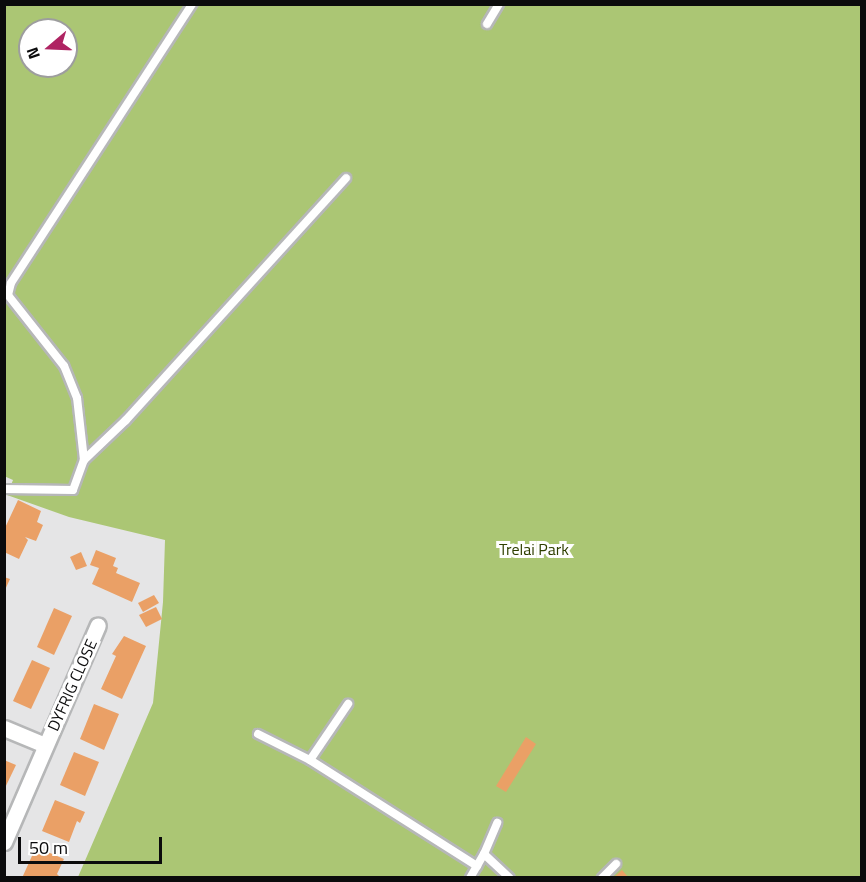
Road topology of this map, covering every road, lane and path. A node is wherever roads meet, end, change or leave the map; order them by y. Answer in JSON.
{"nodes":[{"id":1,"x":192,"y":4,"type":"edge"},
{"id":2,"x":499,"y":4,"type":"edge"},
{"id":3,"x":487,"y":24,"type":"dead end"},
{"id":4,"x":346,"y":178,"type":"dead end"},
{"id":5,"x":84,"y":459,"type":"junction"},
{"id":6,"x":4,"y":489,"type":"edge"},
{"id":7,"x":98,"y":625,"type":"dead end"},
{"id":8,"x":348,"y":704,"type":"dead end"},
{"id":9,"x":4,"y":728,"type":"edge"},
{"id":10,"x":258,"y":734,"type":"dead end"},
{"id":11,"x":45,"y":745,"type":"junction"},
{"id":12,"x":310,"y":760,"type":"junction"},
{"id":13,"x":497,"y":823,"type":"dead end"},
{"id":14,"x":4,"y":842,"type":"edge"},
{"id":15,"x":484,"y":854,"type":"junction"},
{"id":16,"x":616,"y":864,"type":"dead end"},
{"id":17,"x":477,"y":866,"type":"junction"},
{"id":18,"x":470,"y":878,"type":"edge"},
{"id":19,"x":510,"y":878,"type":"edge"},
{"id":20,"x":602,"y":878,"type":"edge"}],
"edges":[{"from":1,"to":5,"type":"lane"},
{"from":2,"to":3,"type":"lane"},
{"from":4,"to":5,"type":"lane"},
{"from":5,"to":6,"type":"lane"},
{"from":7,"to":11,"type":"street","name":"DYFRIG CLOSE"},
{"from":8,"to":12,"type":"lane"},
{"from":9,"to":11,"type":"street","name":"DYFRIG CLOSE"},
{"from":10,"to":12,"type":"lane"},
{"from":11,"to":14,"type":"street","name":"DYFRIG CLOSE"},
{"from":12,"to":17,"type":"lane"},
{"from":13,"to":15,"type":"lane"},
{"from":15,"to":17,"type":"lane"},
{"from":15,"to":19,"type":"lane"},
{"from":16,"to":20,"type":"lane"},
{"from":17,"to":18,"type":"lane"}]}
